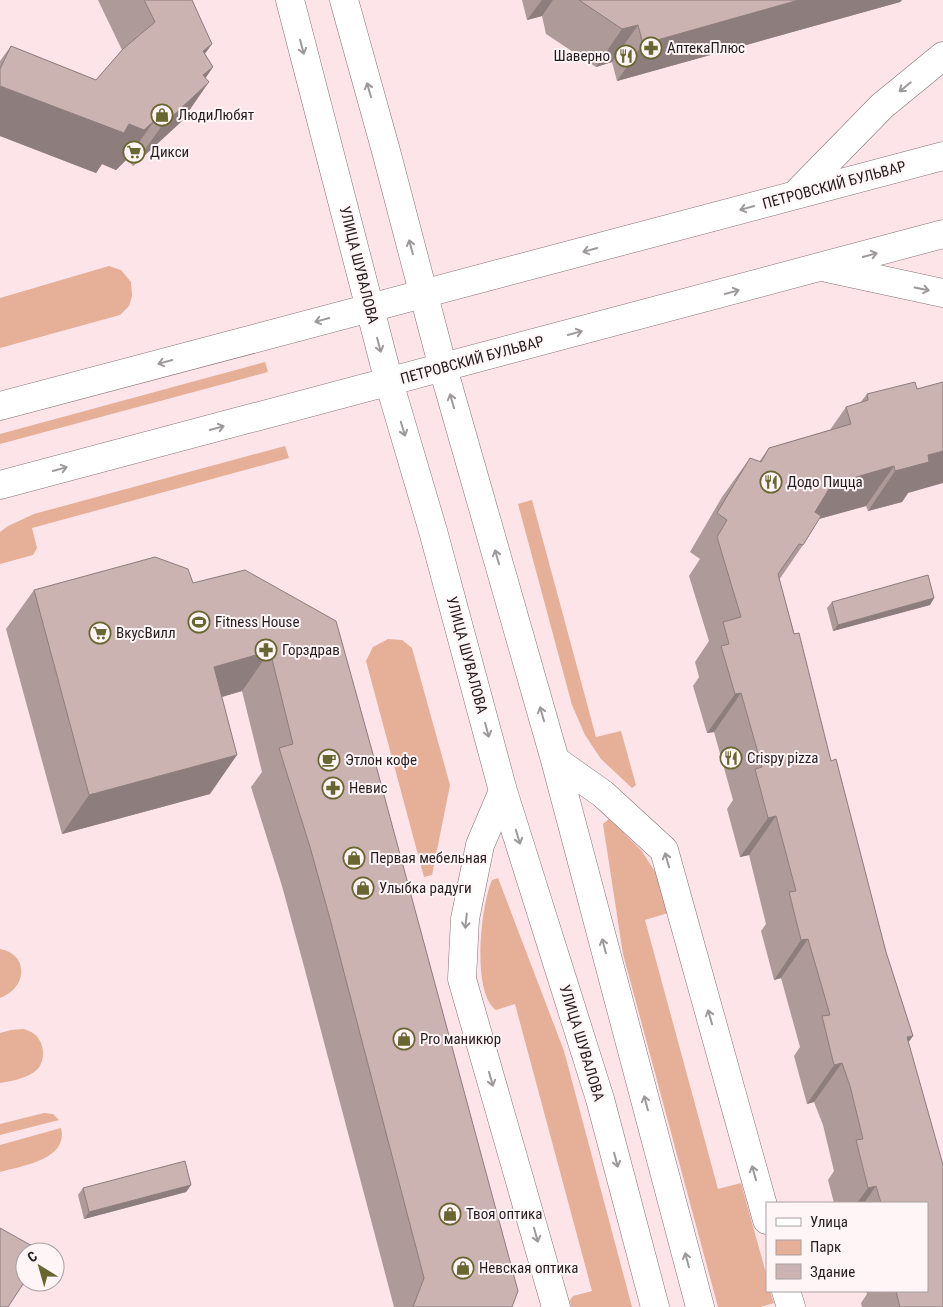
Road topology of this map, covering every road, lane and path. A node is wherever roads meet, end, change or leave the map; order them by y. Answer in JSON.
{"nodes":[{"id":1,"x":290,"y":0,"type":"edge"},
{"id":2,"x":344,"y":0,"type":"edge"},
{"id":3,"x":943,"y":56,"type":"edge"},
{"id":4,"x":943,"y":156,"type":"edge"},
{"id":5,"x":794,"y":196,"type":"junction"},
{"id":6,"x":943,"y":234,"type":"edge"},
{"id":7,"x":823,"y":268,"type":"junction"},
{"id":8,"x":943,"y":293,"type":"edge"},
{"id":9,"x":424,"y":294,"type":"junction"},
{"id":10,"x":369,"y":307,"type":"junction"},
{"id":11,"x":443,"y":368,"type":"junction"},
{"id":12,"x":389,"y":382,"type":"junction"},
{"id":13,"x":0,"y":406,"type":"edge"},
{"id":14,"x":4,"y":488,"type":"edge"},
{"id":15,"x":556,"y":760,"type":"junction"},
{"id":16,"x":503,"y":791,"type":"junction"},
{"id":17,"x":766,"y":1216,"type":"edge"},
{"id":18,"x":786,"y":1292,"type":"edge"},
{"id":19,"x":556,"y":1307,"type":"edge"},
{"id":20,"x":655,"y":1307,"type":"edge"},
{"id":21,"x":700,"y":1307,"type":"edge"},
{"id":22,"x":791,"y":1307,"type":"edge"}],
"edges":[{"from":1,"to":10,"type":"street","name":"УЛИЦА ШУВАЛОВА","one_way":true},
{"from":9,"to":2,"type":"street","one_way":true},
{"from":3,"to":5,"type":"street","one_way":true},
{"from":4,"to":5,"type":"street","name":"ПЕТРОВСКИЙ БУЛЬВАР"},
{"from":5,"to":9,"type":"street","name":"ПЕТРОВСКИЙ БУЛЬВАР","one_way":true},
{"from":7,"to":6,"type":"street","name":"ПЕТРОВСКИЙ БУЛЬВАР","one_way":true},
{"from":7,"to":8,"type":"street","one_way":true},
{"from":11,"to":7,"type":"street","name":"ПЕТРОВСКИЙ БУЛЬВАР","one_way":true},
{"from":9,"to":10,"type":"street","name":"ПЕТРОВСКИЙ БУЛЬВАР"},
{"from":9,"to":11,"type":"street"},
{"from":10,"to":12,"type":"street","name":"УЛИЦА ШУВАЛОВА","one_way":true},
{"from":10,"to":13,"type":"street","name":"ПЕТРОВСКИЙ БУЛЬВАР","one_way":true},
{"from":11,"to":12,"type":"street","name":"ПЕТРОВСКИЙ БУЛЬВАР"},
{"from":15,"to":11,"type":"street","one_way":true},
{"from":14,"to":12,"type":"street","name":"ПЕТРОВСКИЙ БУЛЬВАР","one_way":true},
{"from":12,"to":16,"type":"street","name":"УЛИЦА ШУВАЛОВА","one_way":true},
{"from":17,"to":15,"type":"street","one_way":true},
{"from":21,"to":15,"type":"street","one_way":true},
{"from":16,"to":19,"type":"street","one_way":true},
{"from":16,"to":20,"type":"street","name":"УЛИЦА ШУВАЛОВА","one_way":true},
{"from":18,"to":22,"type":"street"}]}
